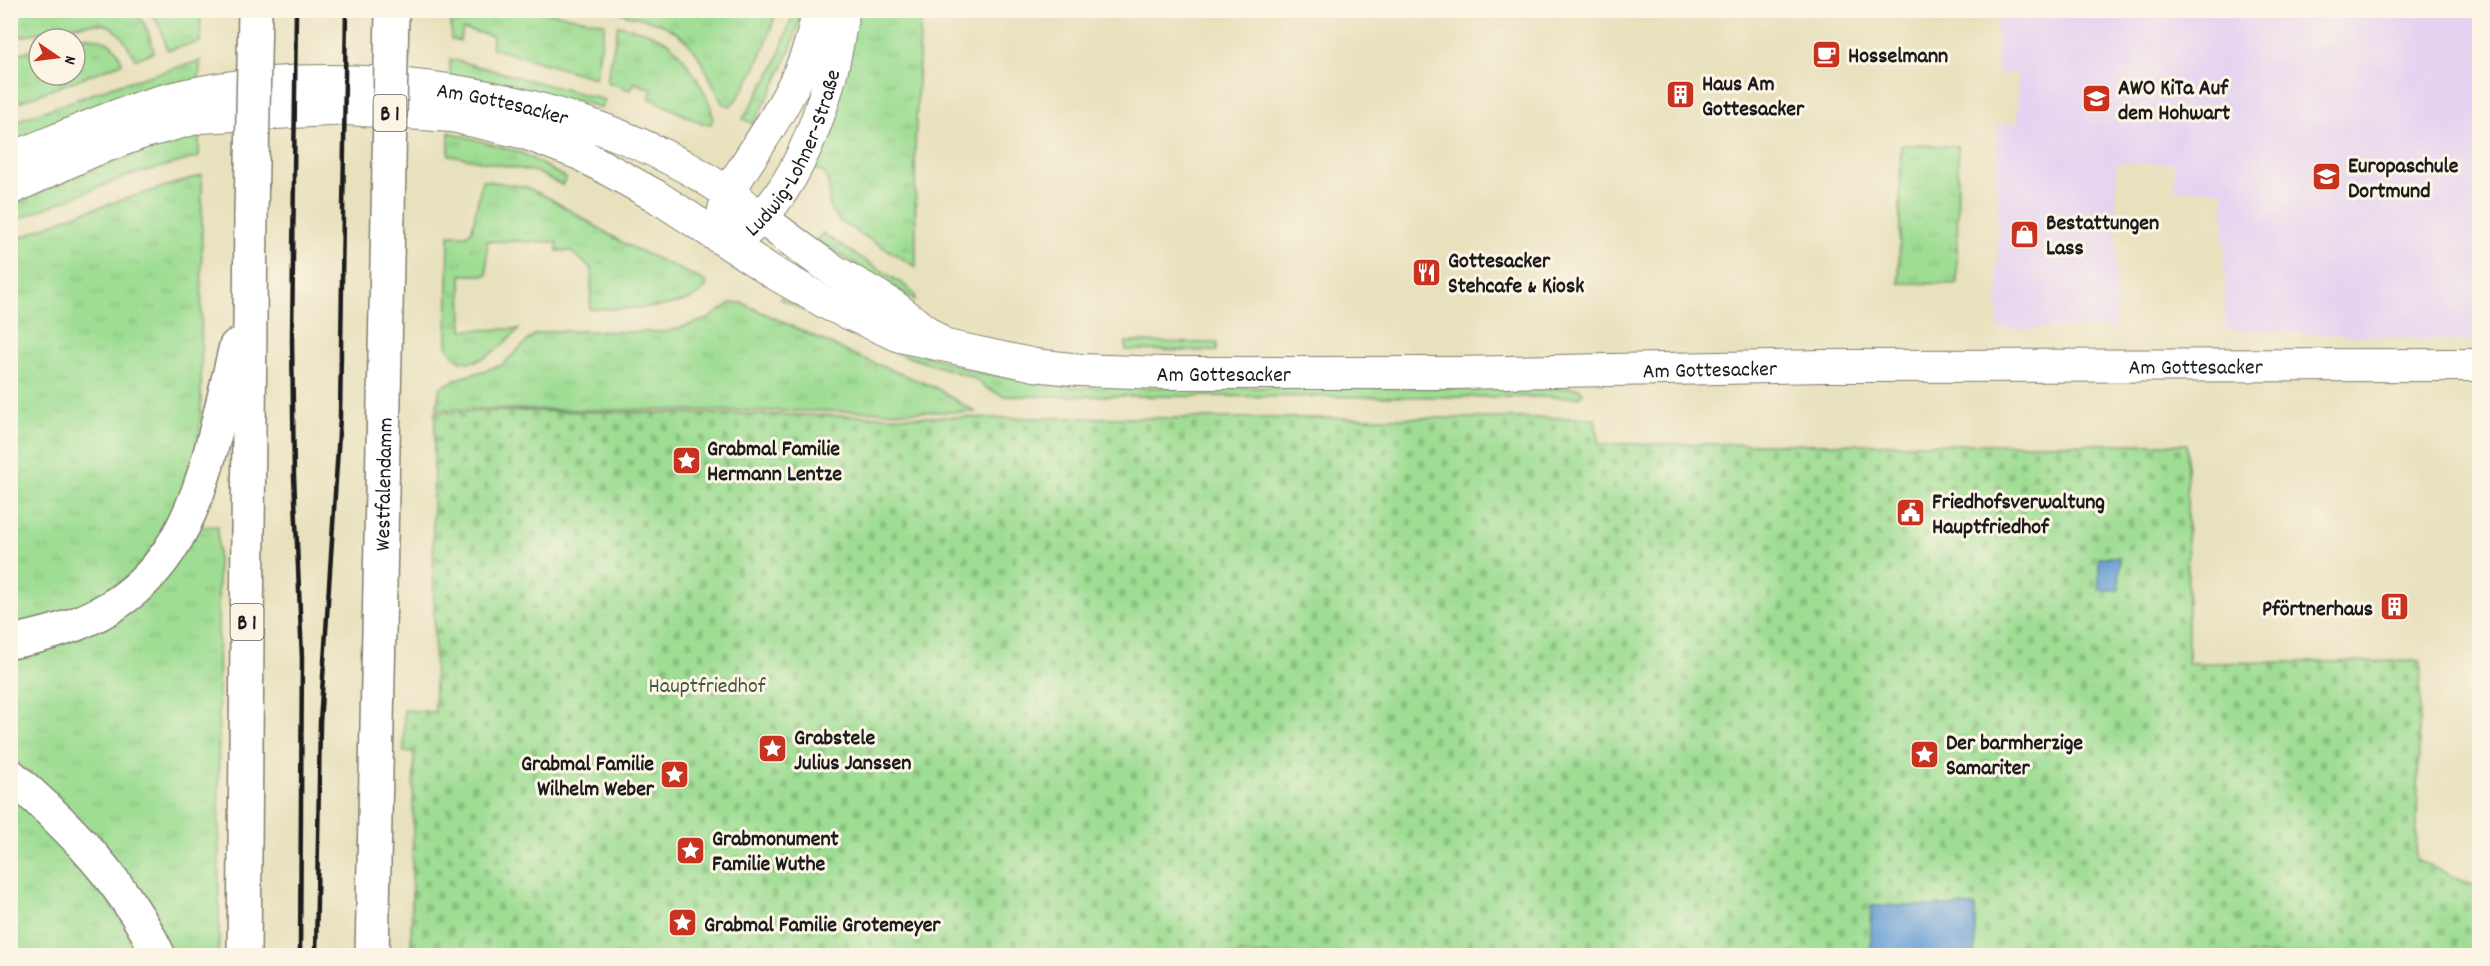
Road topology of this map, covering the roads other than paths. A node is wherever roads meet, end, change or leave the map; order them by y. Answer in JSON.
{"nodes":[{"id":1,"x":255,"y":10,"type":"edge"},
{"id":2,"x":392,"y":10,"type":"edge"},
{"id":3,"x":818,"y":10,"type":"edge"},
{"id":4,"x":843,"y":10,"type":"edge"},
{"id":5,"x":10,"y":159,"type":"edge"},
{"id":6,"x":10,"y":189,"type":"edge"},
{"id":7,"x":728,"y":193,"type":"junction"},
{"id":8,"x":761,"y":218,"type":"junction"},
{"id":9,"x":725,"y":239,"type":"junction"},
{"id":10,"x":250,"y":289,"type":"junction"},
{"id":11,"x":941,"y":344,"type":"junction"},
{"id":12,"x":2480,"y":365,"type":"edge"},
{"id":13,"x":10,"y":642,"type":"edge"},
{"id":14,"x":10,"y":775,"type":"edge"},
{"id":15,"x":159,"y":956,"type":"edge"},
{"id":16,"x":244,"y":956,"type":"edge"},
{"id":17,"x":372,"y":956,"type":"edge"}],
"edges":[{"from":1,"to":10,"type":"highway","number":"B 1","bridge":true},
{"from":2,"to":17,"type":"highway","name":"Westfalendamm","number":"B 1","bridge":true},
{"from":3,"to":7,"type":"street","name":"Ludwig-Lohner-Straße"},
{"from":4,"to":8,"type":"street","name":"Ludwig-Lohner-Straße"},
{"from":5,"to":7,"type":"street","name":"Am Gottesacker"},
{"from":6,"to":9,"type":"street","name":"Am Gottesacker"},
{"from":7,"to":8,"type":"street","name":"Am Gottesacker"},
{"from":7,"to":9,"type":"street","name":"Ludwig-Lohner-Straße"},
{"from":8,"to":9,"type":"street","name":"Ludwig-Lohner-Straße"},
{"from":8,"to":11,"type":"street","name":"Am Gottesacker"},
{"from":9,"to":11,"type":"street","name":"Am Gottesacker"},
{"from":10,"to":13,"type":"highway"},
{"from":10,"to":16,"type":"highway","number":"B 1"},
{"from":11,"to":12,"type":"street","name":"Am Gottesacker"},
{"from":14,"to":15,"type":"highway"}]}
